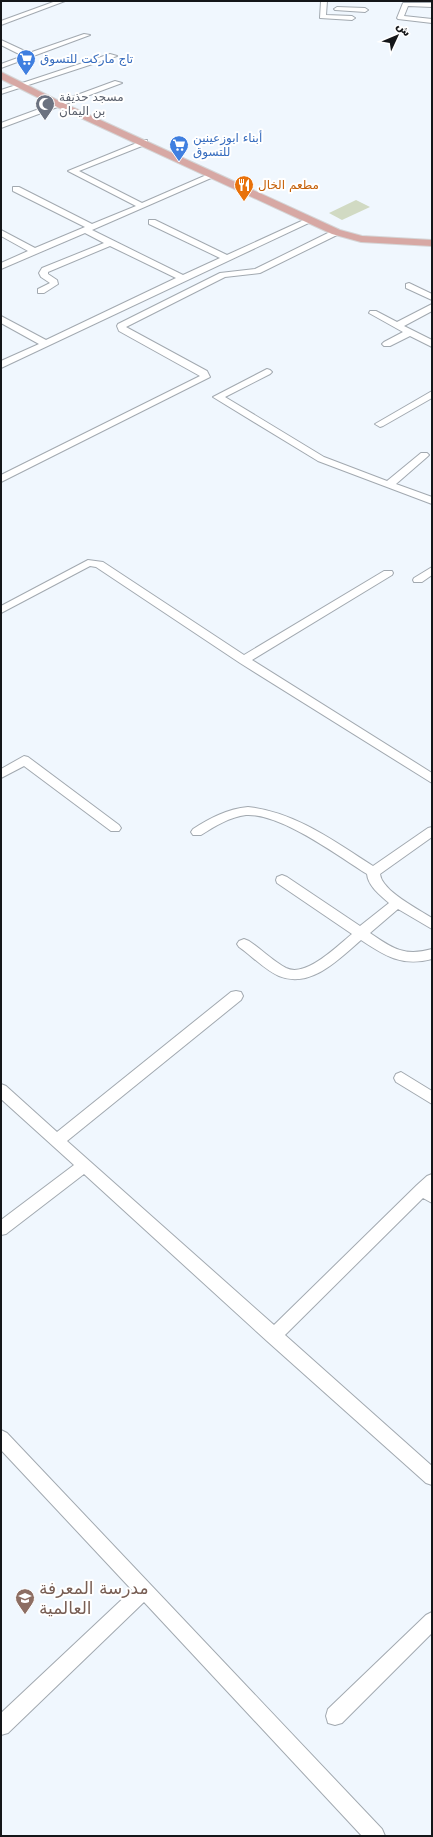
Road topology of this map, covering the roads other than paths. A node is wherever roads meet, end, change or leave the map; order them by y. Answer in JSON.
{"nodes":[{"id":1,"x":62,"y":1,"type":"edge"},
{"id":2,"x":405,"y":2,"type":"edge"},
{"id":3,"x":323,"y":4,"type":"edge"},
{"id":4,"x":432,"y":5,"type":"edge"},
{"id":5,"x":365,"y":10,"type":"dead end"},
{"id":6,"x":352,"y":18,"type":"dead end"},
{"id":7,"x":432,"y":22,"type":"edge"},
{"id":8,"x":1,"y":23,"type":"edge"},
{"id":9,"x":86,"y":35,"type":"dead end"},
{"id":10,"x":1,"y":42,"type":"edge"},
{"id":11,"x":29,"y":56,"type":"junction"},
{"id":12,"x":113,"y":56,"type":"dead end"},
{"id":13,"x":1,"y":66,"type":"edge"},
{"id":14,"x":1,"y":75,"type":"edge"},
{"id":15,"x":118,"y":83,"type":"dead end"},
{"id":16,"x":21,"y":86,"type":"junction"},
{"id":17,"x":1,"y":92,"type":"edge"},
{"id":18,"x":58,"y":104,"type":"junction"},
{"id":19,"x":1,"y":126,"type":"edge"},
{"id":20,"x":144,"y":142,"type":"junction"},
{"id":21,"x":214,"y":175,"type":"junction"},
{"id":22,"x":16,"y":189,"type":"dead end"},
{"id":23,"x":143,"y":206,"type":"junction"},
{"id":24,"x":311,"y":220,"type":"junction"},
{"id":25,"x":152,"y":222,"type":"dead end"},
{"id":26,"x":89,"y":228,"type":"junction"},
{"id":27,"x":336,"y":232,"type":"junction"},
{"id":28,"x":1,"y":233,"type":"edge"},
{"id":29,"x":110,"y":243,"type":"junction"},
{"id":30,"x":432,"y":243,"type":"edge"},
{"id":31,"x":35,"y":252,"type":"junction"},
{"id":32,"x":228,"y":259,"type":"junction"},
{"id":33,"x":1,"y":266,"type":"edge"},
{"id":34,"x":182,"y":278,"type":"junction"},
{"id":35,"x":409,"y":286,"type":"dead end"},
{"id":36,"x":42,"y":291,"type":"dead end"},
{"id":37,"x":432,"y":297,"type":"edge"},
{"id":38,"x":432,"y":307,"type":"edge"},
{"id":39,"x":373,"y":313,"type":"dead end"},
{"id":40,"x":1,"y":319,"type":"edge"},
{"id":41,"x":396,"y":326,"type":"junction"},
{"id":42,"x":409,"y":333,"type":"junction"},
{"id":43,"x":46,"y":344,"type":"junction"},
{"id":44,"x":387,"y":344,"type":"dead end"},
{"id":45,"x":432,"y":344,"type":"edge"},
{"id":46,"x":1,"y":365,"type":"edge"},
{"id":47,"x":267,"y":372,"type":"dead end"},
{"id":48,"x":432,"y":394,"type":"edge"},
{"id":49,"x":380,"y":424,"type":"dead end"},
{"id":50,"x":424,"y":455,"type":"dead end"},
{"id":51,"x":1,"y":479,"type":"edge"},
{"id":52,"x":388,"y":485,"type":"junction"},
{"id":53,"x":432,"y":501,"type":"edge"},
{"id":54,"x":432,"y":570,"type":"edge"},
{"id":55,"x":388,"y":573,"type":"dead end"},
{"id":56,"x":418,"y":580,"type":"dead end"},
{"id":57,"x":1,"y":610,"type":"edge"},
{"id":58,"x":244,"y":660,"type":"junction"},
{"id":59,"x":1,"y":774,"type":"edge"},
{"id":60,"x":432,"y":779,"type":"edge"},
{"id":61,"x":115,"y":828,"type":"dead end"},
{"id":62,"x":197,"y":832,"type":"dead end"},
{"id":63,"x":432,"y":832,"type":"edge"},
{"id":64,"x":373,"y":872,"type":"junction"},
{"id":65,"x":282,"y":880,"type":"dead end"},
{"id":66,"x":397,"y":903,"type":"junction"},
{"id":67,"x":432,"y":924,"type":"edge"},
{"id":68,"x":360,"y":934,"type":"junction"},
{"id":69,"x":244,"y":944,"type":"dead end"},
{"id":70,"x":432,"y":954,"type":"edge"},
{"id":71,"x":236,"y":996,"type":"dead end"},
{"id":72,"x":401,"y":1078,"type":"dead end"},
{"id":73,"x":1,"y":1090,"type":"edge"},
{"id":74,"x":432,"y":1098,"type":"edge"},
{"id":75,"x":57,"y":1141,"type":"junction"},
{"id":76,"x":85,"y":1165,"type":"junction"},
{"id":77,"x":429,"y":1189,"type":"edge"},
{"id":78,"x":1,"y":1229,"type":"edge"},
{"id":79,"x":273,"y":1336,"type":"junction"},
{"id":80,"x":1,"y":1438,"type":"edge"},
{"id":81,"x":432,"y":1478,"type":"edge"},
{"id":82,"x":144,"y":1590,"type":"junction"},
{"id":83,"x":432,"y":1621,"type":"edge"},
{"id":84,"x":335,"y":1716,"type":"dead end"},
{"id":85,"x":1,"y":1726,"type":"edge"},
{"id":86,"x":375,"y":1836,"type":"edge"}],
"edges":[{"from":1,"to":8,"type":"street"},
{"from":2,"to":4,"type":"street"},
{"from":2,"to":7,"type":"street"},
{"from":3,"to":5,"type":"street"},
{"from":3,"to":6,"type":"street"},
{"from":9,"to":11,"type":"street"},
{"from":10,"to":11,"type":"street"},
{"from":11,"to":13,"type":"street"},
{"from":12,"to":16,"type":"street"},
{"from":14,"to":16,"type":"main road"},
{"from":15,"to":18,"type":"street"},
{"from":16,"to":17,"type":"street"},
{"from":16,"to":18,"type":"main road"},
{"from":18,"to":19,"type":"street"},
{"from":18,"to":20,"type":"main road"},
{"from":20,"to":21,"type":"main road"},
{"from":20,"to":23,"type":"street"},
{"from":21,"to":23,"type":"street"},
{"from":21,"to":24,"type":"main road"},
{"from":22,"to":26,"type":"street"},
{"from":23,"to":26,"type":"street"},
{"from":24,"to":27,"type":"main road"},
{"from":24,"to":32,"type":"street"},
{"from":25,"to":32,"type":"street"},
{"from":26,"to":29,"type":"street"},
{"from":26,"to":31,"type":"street"},
{"from":27,"to":30,"type":"main road"},
{"from":27,"to":51,"type":"street"},
{"from":28,"to":31,"type":"street"},
{"from":29,"to":34,"type":"street"},
{"from":29,"to":36,"type":"street"},
{"from":31,"to":33,"type":"street"},
{"from":32,"to":34,"type":"street"},
{"from":34,"to":43,"type":"street"},
{"from":35,"to":37,"type":"street"},
{"from":38,"to":41,"type":"street"},
{"from":39,"to":41,"type":"street"},
{"from":40,"to":43,"type":"street"},
{"from":41,"to":42,"type":"street"},
{"from":42,"to":44,"type":"street"},
{"from":42,"to":45,"type":"street"},
{"from":43,"to":46,"type":"street"},
{"from":47,"to":52,"type":"street"},
{"from":48,"to":49,"type":"street"},
{"from":50,"to":52,"type":"street"},
{"from":52,"to":53,"type":"street"},
{"from":54,"to":56,"type":"street"},
{"from":55,"to":58,"type":"street"},
{"from":57,"to":58,"type":"street"},
{"from":58,"to":60,"type":"street"},
{"from":59,"to":61,"type":"street"},
{"from":62,"to":64,"type":"street"},
{"from":63,"to":64,"type":"street"},
{"from":64,"to":66,"type":"street"},
{"from":65,"to":68,"type":"street"},
{"from":66,"to":67,"type":"street"},
{"from":66,"to":68,"type":"street"},
{"from":68,"to":69,"type":"street"},
{"from":68,"to":70,"type":"street"},
{"from":71,"to":75,"type":"street"},
{"from":72,"to":74,"type":"street"},
{"from":73,"to":75,"type":"street"},
{"from":75,"to":76,"type":"street"},
{"from":76,"to":78,"type":"street"},
{"from":76,"to":79,"type":"street"},
{"from":77,"to":79,"type":"street"},
{"from":79,"to":81,"type":"street"},
{"from":80,"to":82,"type":"street"},
{"from":82,"to":85,"type":"street"},
{"from":82,"to":86,"type":"street"},
{"from":83,"to":84,"type":"street"}]}
